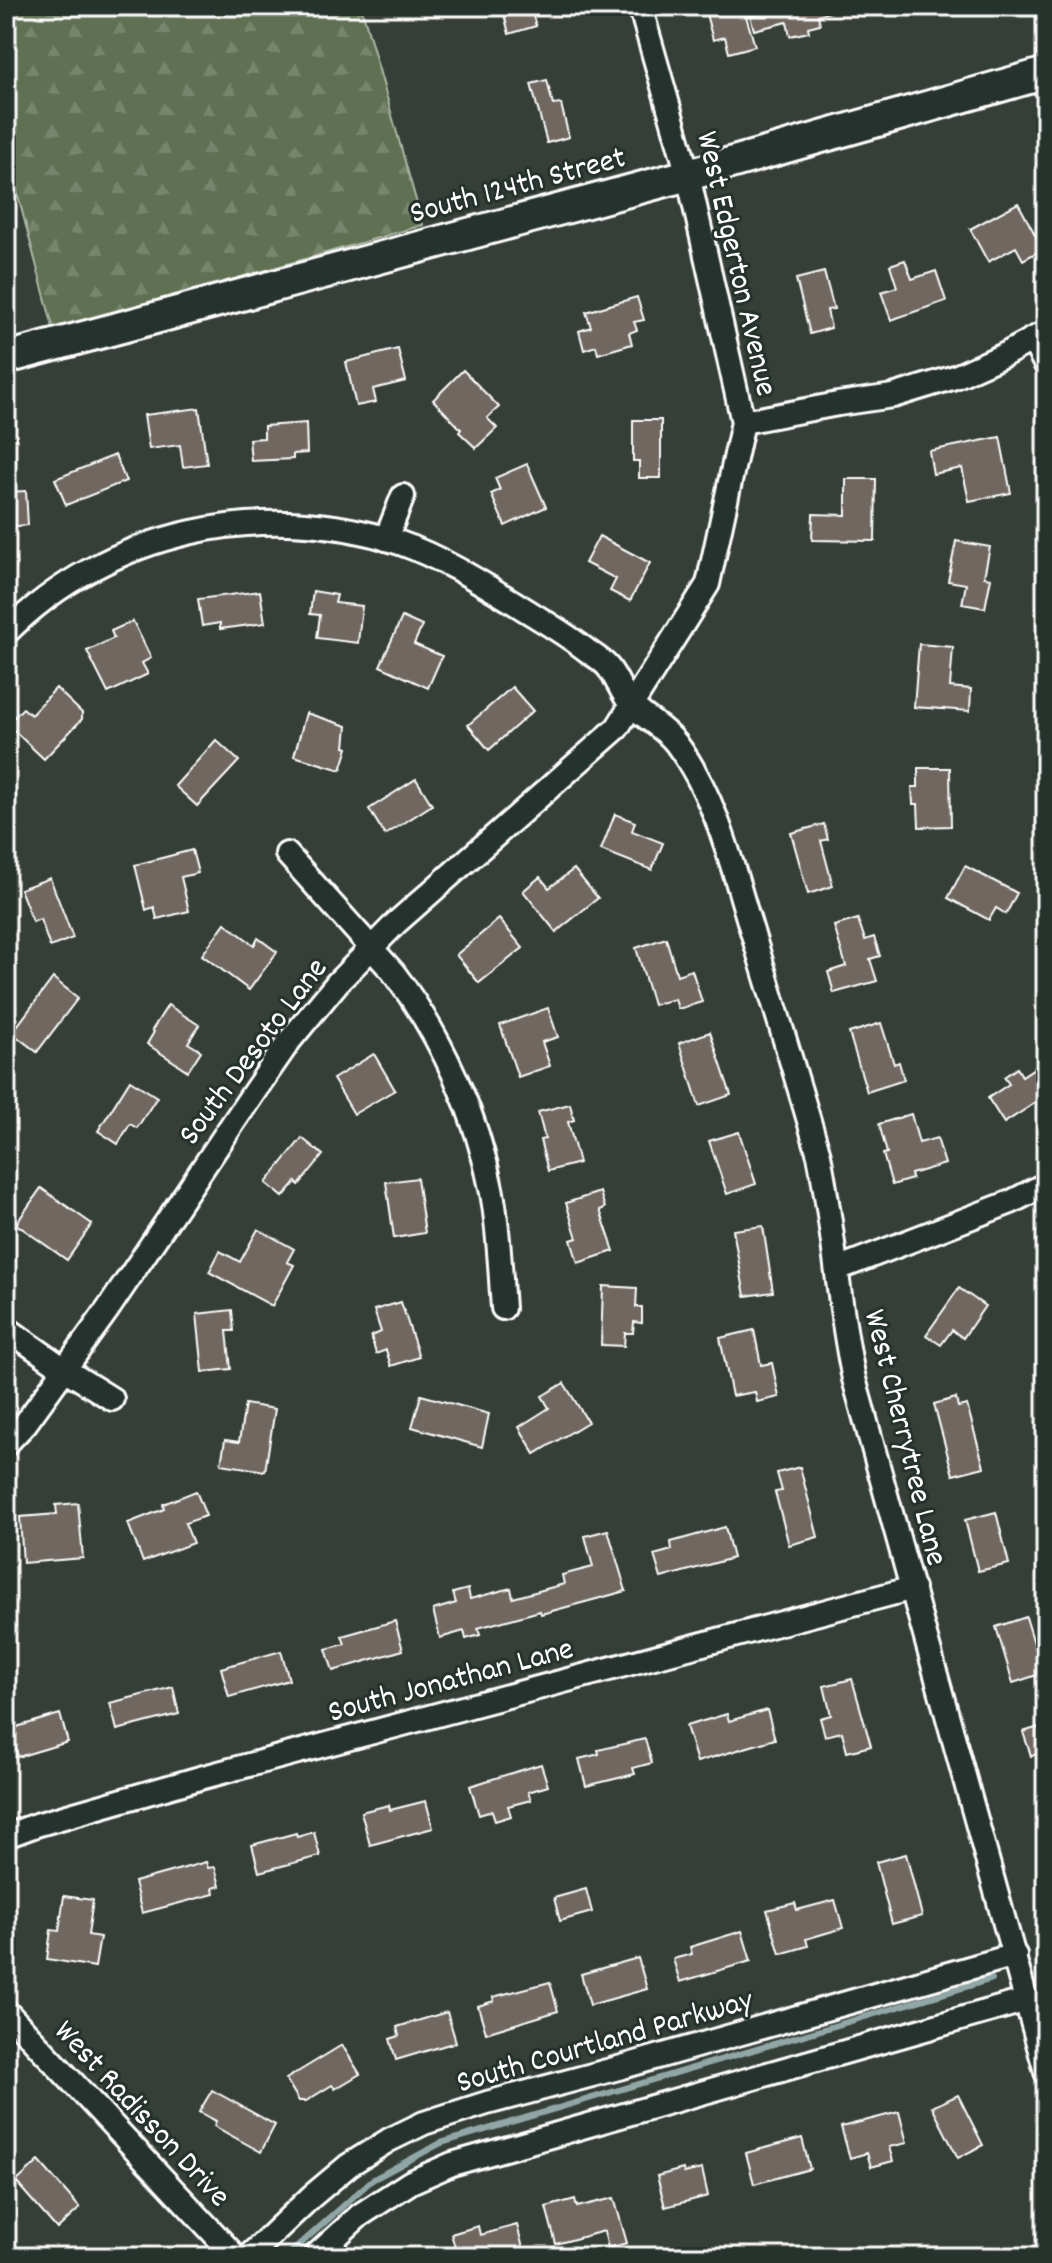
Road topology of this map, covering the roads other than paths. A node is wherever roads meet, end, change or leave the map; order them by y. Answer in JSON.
{"nodes":[{"id":1,"x":640,"y":6,"type":"edge"},
{"id":2,"x":1046,"y":73,"type":"edge"},
{"id":3,"x":688,"y":175,"type":"junction"},
{"id":4,"x":1039,"y":336,"type":"edge"},
{"id":5,"x":6,"y":358,"type":"edge"},
{"id":6,"x":1046,"y":365,"type":"edge"},
{"id":7,"x":743,"y":422,"type":"junction"},
{"id":8,"x":403,"y":496,"type":"dead end"},
{"id":9,"x":386,"y":539,"type":"junction"},
{"id":10,"x":6,"y":633,"type":"edge"},
{"id":11,"x":631,"y":704,"type":"junction"},
{"id":12,"x":287,"y":854,"type":"dead end"},
{"id":13,"x":371,"y":949,"type":"junction"},
{"id":14,"x":1046,"y":1184,"type":"edge"},
{"id":15,"x":837,"y":1269,"type":"junction"},
{"id":16,"x":503,"y":1308,"type":"dead end"},
{"id":17,"x":6,"y":1328,"type":"edge"},
{"id":18,"x":64,"y":1369,"type":"junction"},
{"id":19,"x":112,"y":1399,"type":"dead end"},
{"id":20,"x":6,"y":1444,"type":"edge"},
{"id":21,"x":913,"y":1588,"type":"junction"},
{"id":22,"x":6,"y":1836,"type":"edge"},
{"id":23,"x":1015,"y":1955,"type":"junction"},
{"id":24,"x":1027,"y":2000,"type":"junction"},
{"id":25,"x":6,"y":2011,"type":"edge"},
{"id":26,"x":1046,"y":2072,"type":"edge"},
{"id":27,"x":236,"y":2257,"type":"edge"},
{"id":28,"x":248,"y":2257,"type":"edge"},
{"id":29,"x":314,"y":2257,"type":"edge"}],
"edges":[{"from":1,"to":3,"type":"street","name":"West Edgerton Avenue"},
{"from":2,"to":3,"type":"street","name":"South 124th Street"},
{"from":3,"to":5,"type":"street","name":"South 124th Street"},
{"from":3,"to":7,"type":"street","name":"West Edgerton Avenue"},
{"from":4,"to":6,"type":"street"},
{"from":4,"to":7,"type":"street"},
{"from":7,"to":11,"type":"street","name":"West Edgerton Avenue"},
{"from":8,"to":9,"type":"street"},
{"from":9,"to":10,"type":"street","name":"West Cherrytree Lane"},
{"from":9,"to":11,"type":"street","name":"West Cherrytree Lane"},
{"from":11,"to":13,"type":"street","name":"South Desoto Lane"},
{"from":11,"to":15,"type":"street","name":"West Cherrytree Lane"},
{"from":12,"to":13,"type":"street"},
{"from":13,"to":16,"type":"street"},
{"from":13,"to":18,"type":"street","name":"South Desoto Lane"},
{"from":14,"to":15,"type":"street"},
{"from":15,"to":21,"type":"street","name":"West Cherrytree Lane"},
{"from":17,"to":18,"type":"street"},
{"from":18,"to":19,"type":"street"},
{"from":18,"to":20,"type":"street","name":"South Desoto Lane"},
{"from":21,"to":22,"type":"street","name":"South Jonathan Lane"},
{"from":21,"to":23,"type":"street","name":"West Cherrytree Lane"},
{"from":23,"to":24,"type":"street","name":"West Cherrytree Lane"},
{"from":23,"to":28,"type":"street","name":"South Courtland Parkway"},
{"from":24,"to":26,"type":"street","name":"West Cherrytree Lane"},
{"from":24,"to":29,"type":"street"},
{"from":25,"to":27,"type":"street","name":"West Radisson Drive"}]}
